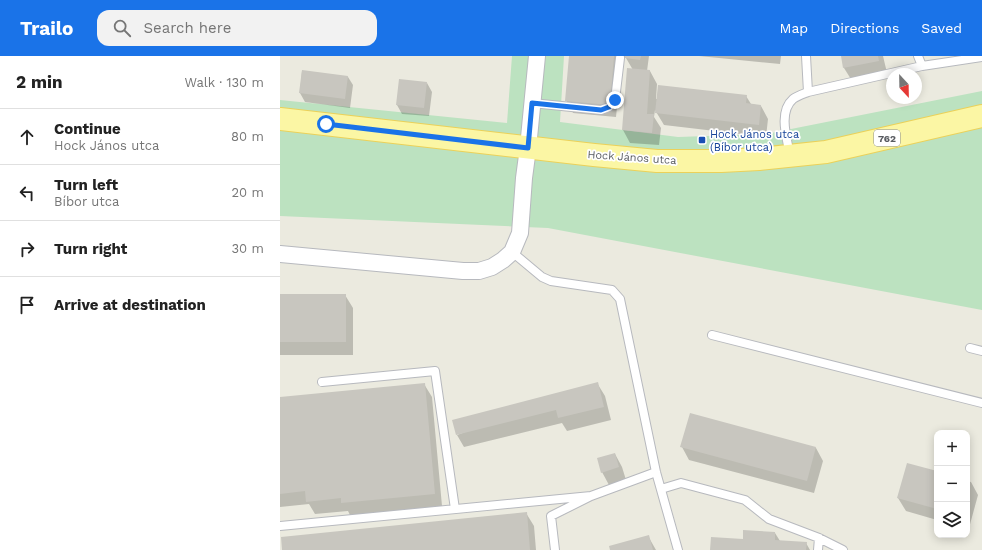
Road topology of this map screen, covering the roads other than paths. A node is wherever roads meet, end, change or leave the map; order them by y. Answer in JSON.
{"nodes":[{"id":1,"x":537,"y":56,"type":"edge"},
{"id":2,"x":806,"y":56,"type":"edge"},
{"id":3,"x":918,"y":56,"type":"edge"},
{"id":4,"x":982,"y":57,"type":"edge"},
{"id":5,"x":620,"y":58,"type":"dead end"},
{"id":6,"x":922,"y":66,"type":"junction"},
{"id":7,"x":808,"y":92,"type":"junction"},
{"id":8,"x":532,"y":103,"type":"junction"},
{"id":9,"x":982,"y":116,"type":"edge"},
{"id":10,"x":280,"y":119,"type":"edge"},
{"id":11,"x":528,"y":148,"type":"junction"},
{"id":12,"x":791,"y":156,"type":"junction"},
{"id":13,"x":512,"y":252,"type":"junction"},
{"id":14,"x":280,"y":254,"type":"edge"},
{"id":15,"x":712,"y":336,"type":"dead end"},
{"id":16,"x":970,"y":348,"type":"dead end"},
{"id":17,"x":982,"y":351,"type":"edge"},
{"id":18,"x":322,"y":382,"type":"dead end"},
{"id":19,"x":982,"y":403,"type":"edge"},
{"id":20,"x":656,"y":472,"type":"junction"},
{"id":21,"x":661,"y":489,"type":"junction"},
{"id":22,"x":591,"y":496,"type":"junction"},
{"id":23,"x":455,"y":509,"type":"junction"},
{"id":24,"x":280,"y":526,"type":"edge"},
{"id":25,"x":819,"y":538,"type":"junction"},
{"id":26,"x":555,"y":550,"type":"edge"},
{"id":27,"x":678,"y":550,"type":"edge"},
{"id":28,"x":818,"y":550,"type":"edge"},
{"id":29,"x":843,"y":550,"type":"edge"}],
"edges":[{"from":1,"to":8,"type":"street"},
{"from":2,"to":7,"type":"lane"},
{"from":3,"to":6,"type":"lane"},
{"from":4,"to":6,"type":"lane"},
{"from":5,"to":8,"type":"lane"},
{"from":6,"to":7,"type":"lane"},
{"from":7,"to":12,"type":"lane"},
{"from":8,"to":11,"type":"street"},
{"from":9,"to":12,"type":"main road","name":"Hock János utca","number":"762"},
{"from":10,"to":11,"type":"main road","name":"Hock János utca","number":"762"},
{"from":11,"to":12,"type":"main road","name":"Hock János utca","number":"762"},
{"from":11,"to":13,"type":"street"},
{"from":13,"to":14,"type":"street"},
{"from":13,"to":20,"type":"lane"},
{"from":15,"to":19,"type":"lane"},
{"from":16,"to":17,"type":"lane"},
{"from":18,"to":23,"type":"lane"},
{"from":20,"to":21,"type":"lane"},
{"from":20,"to":22,"type":"lane"},
{"from":21,"to":25,"type":"lane"},
{"from":21,"to":27,"type":"lane"},
{"from":22,"to":23,"type":"lane"},
{"from":22,"to":26,"type":"lane"},
{"from":23,"to":24,"type":"lane"},
{"from":25,"to":28,"type":"lane"},
{"from":25,"to":29,"type":"lane"}]}
